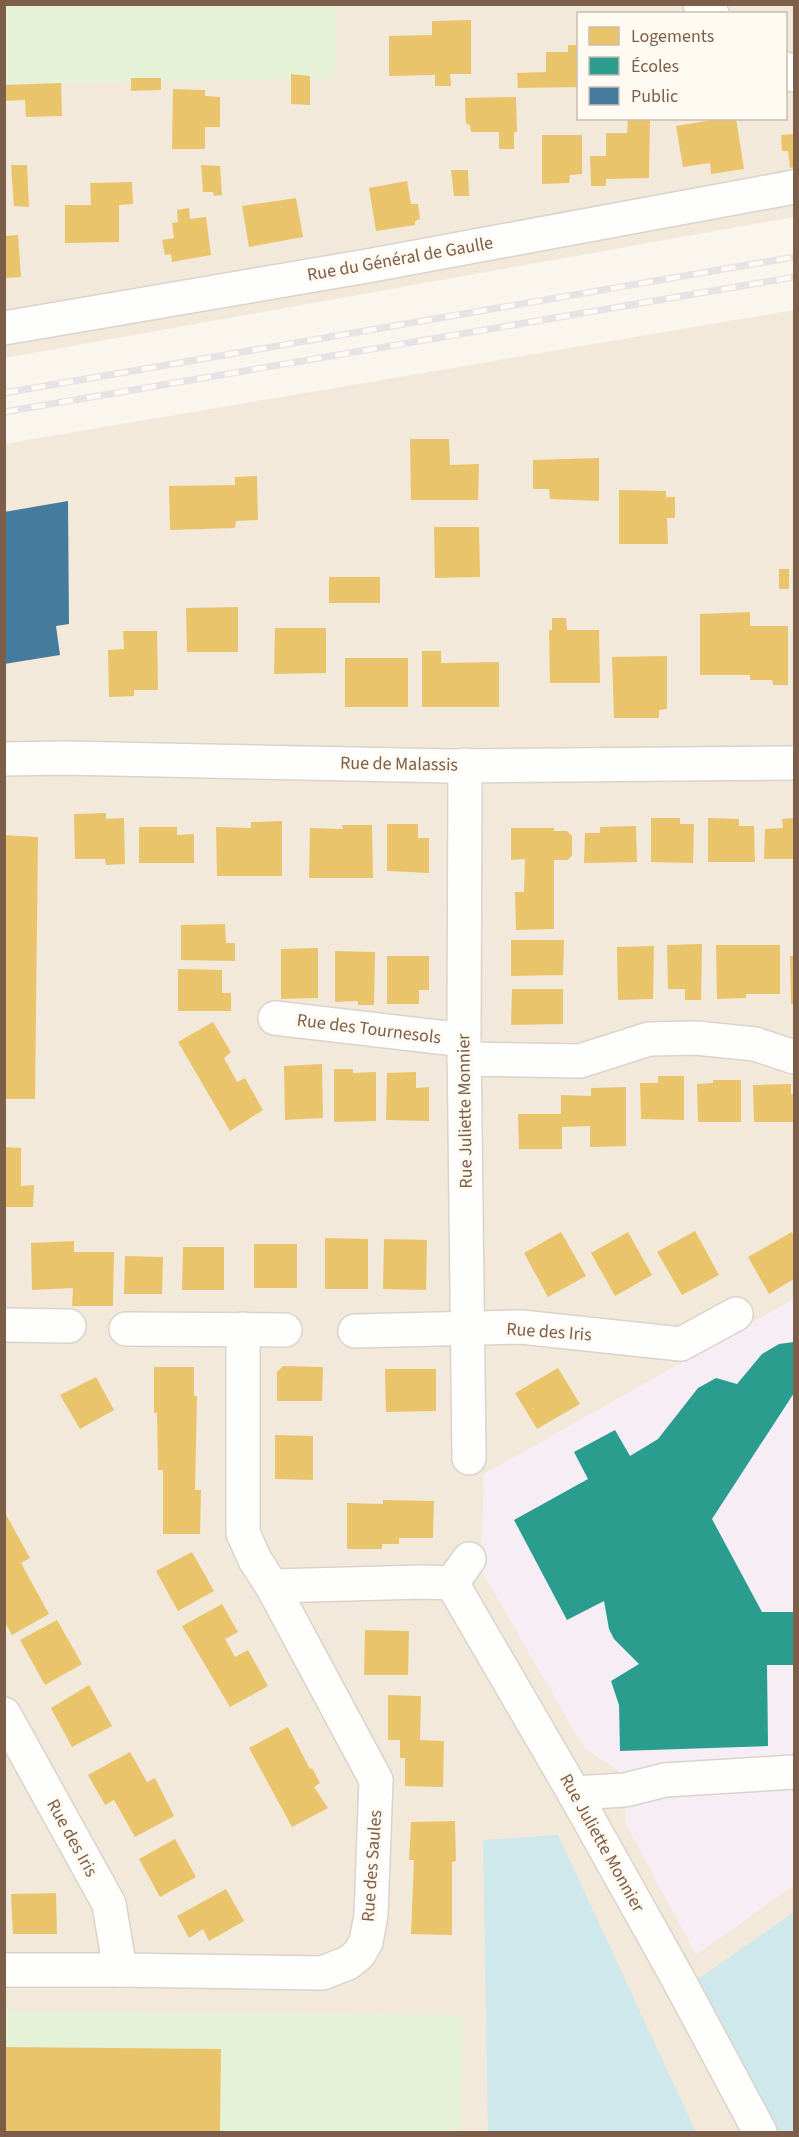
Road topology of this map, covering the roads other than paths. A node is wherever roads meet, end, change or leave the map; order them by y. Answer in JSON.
{"nodes":[{"id":1,"x":795,"y":187,"type":"edge"},
{"id":2,"x":4,"y":328,"type":"edge"},
{"id":3,"x":4,"y":759,"type":"edge"},
{"id":4,"x":795,"y":763,"type":"edge"},
{"id":5,"x":465,"y":765,"type":"junction"},
{"id":6,"x":275,"y":1018,"type":"dead end"},
{"id":7,"x":464,"y":1050,"type":"junction"},
{"id":8,"x":795,"y":1057,"type":"edge"},
{"id":9,"x":736,"y":1314,"type":"dead end"},
{"id":10,"x":4,"y":1325,"type":"edge"},
{"id":11,"x":69,"y":1326,"type":"dead end"},
{"id":12,"x":468,"y":1328,"type":"junction"},
{"id":13,"x":126,"y":1329,"type":"dead end"},
{"id":14,"x":243,"y":1329,"type":"junction"},
{"id":15,"x":285,"y":1330,"type":"dead end"},
{"id":16,"x":355,"y":1331,"type":"dead end"},
{"id":17,"x":469,"y":1458,"type":"dead end"},
{"id":18,"x":273,"y":1586,"type":"junction"},
{"id":19,"x":4,"y":1714,"type":"edge"},
{"id":20,"x":795,"y":1772,"type":"edge"},
{"id":21,"x":574,"y":1793,"type":"junction"},
{"id":22,"x":4,"y":1970,"type":"edge"},
{"id":23,"x":120,"y":1970,"type":"junction"},
{"id":24,"x":760,"y":2133,"type":"edge"}],
"edges":[{"from":1,"to":2,"type":"street","name":"Rue du Général de Gaulle"},
{"from":3,"to":5,"type":"street","name":"Rue de Malassis"},
{"from":4,"to":5,"type":"street","name":"Rue de Malassis"},
{"from":5,"to":7,"type":"street","name":"Rue Juliette Monnier"},
{"from":6,"to":7,"type":"street","name":"Rue des Tournesols"},
{"from":7,"to":8,"type":"street","name":"Rue des Tournesols"},
{"from":7,"to":12,"type":"street","name":"Rue Juliette Monnier"},
{"from":9,"to":12,"type":"street","name":"Rue des Iris"},
{"from":10,"to":11,"type":"street"},
{"from":12,"to":16,"type":"street","name":"Rue des Iris"},
{"from":12,"to":17,"type":"street","name":"Rue Juliette Monnier"},
{"from":13,"to":14,"type":"street"},
{"from":14,"to":15,"type":"street"},
{"from":14,"to":18,"type":"street","name":"Rue des Saules"},
{"from":18,"to":21,"type":"street","name":"Rue Juliette Monnier"},
{"from":18,"to":23,"type":"street","name":"Rue des Saules"},
{"from":19,"to":23,"type":"street","name":"Rue des Iris"},
{"from":20,"to":21,"type":"street"},
{"from":21,"to":24,"type":"street","name":"Rue Juliette Monnier"},
{"from":22,"to":23,"type":"street","name":"Rue des Saules"}]}
